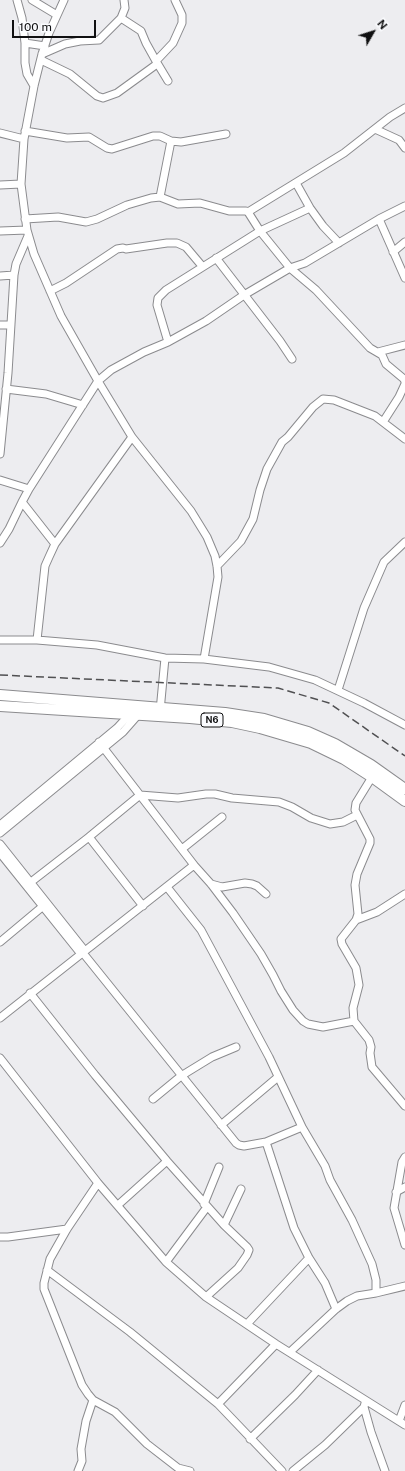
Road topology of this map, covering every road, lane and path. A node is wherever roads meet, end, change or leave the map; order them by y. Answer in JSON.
{"nodes":[{"id":1,"x":17,"y":0,"type":"edge"},
{"id":2,"x":32,"y":0,"type":"edge"},
{"id":3,"x":64,"y":0,"type":"edge"},
{"id":4,"x":124,"y":0,"type":"edge"},
{"id":5,"x":175,"y":0,"type":"edge"},
{"id":6,"x":57,"y":15,"type":"junction"},
{"id":7,"x":121,"y":18,"type":"junction"},
{"id":8,"x":25,"y":43,"type":"junction"},
{"id":9,"x":45,"y":46,"type":"junction"},
{"id":10,"x":42,"y":57,"type":"junction"},
{"id":11,"x":156,"y":63,"type":"junction"},
{"id":12,"x":168,"y":80,"type":"dead end"},
{"id":13,"x":34,"y":86,"type":"junction"},
{"id":14,"x":405,"y":108,"type":"edge"},
{"id":15,"x":375,"y":129,"type":"junction"},
{"id":16,"x":25,"y":130,"type":"junction"},
{"id":17,"x":0,"y":133,"type":"edge"},
{"id":18,"x":226,"y":134,"type":"dead end"},
{"id":19,"x":24,"y":139,"type":"junction"},
{"id":20,"x":170,"y":141,"type":"junction"},
{"id":21,"x":405,"y":148,"type":"edge"},
{"id":22,"x":296,"y":183,"type":"junction"},
{"id":23,"x":0,"y":184,"type":"edge"},
{"id":24,"x":21,"y":184,"type":"junction"},
{"id":25,"x":160,"y":197,"type":"junction"},
{"id":26,"x":405,"y":206,"type":"edge"},
{"id":27,"x":310,"y":208,"type":"junction"},
{"id":28,"x":248,"y":212,"type":"junction"},
{"id":29,"x":25,"y":219,"type":"junction"},
{"id":30,"x":379,"y":219,"type":"junction"},
{"id":31,"x":0,"y":231,"type":"edge"},
{"id":32,"x":260,"y":231,"type":"junction"},
{"id":33,"x":27,"y":233,"type":"junction"},
{"id":34,"x":405,"y":242,"type":"edge"},
{"id":35,"x":339,"y":243,"type":"junction"},
{"id":36,"x":394,"y":252,"type":"junction"},
{"id":37,"x":216,"y":258,"type":"junction"},
{"id":38,"x":202,"y":266,"type":"junction"},
{"id":39,"x":290,"y":268,"type":"junction"},
{"id":40,"x":14,"y":275,"type":"junction"},
{"id":41,"x":0,"y":276,"type":"edge"},
{"id":42,"x":405,"y":278,"type":"edge"},
{"id":43,"x":50,"y":291,"type":"junction"},
{"id":44,"x":244,"y":295,"type":"junction"},
{"id":45,"x":0,"y":325,"type":"edge"},
{"id":46,"x":11,"y":325,"type":"junction"},
{"id":47,"x":168,"y":342,"type":"junction"},
{"id":48,"x":405,"y":345,"type":"edge"},
{"id":49,"x":378,"y":352,"type":"junction"},
{"id":50,"x":292,"y":359,"type":"dead end"},
{"id":51,"x":0,"y":373,"type":"edge"},
{"id":52,"x":8,"y":374,"type":"junction"},
{"id":53,"x":98,"y":381,"type":"junction"},
{"id":54,"x":405,"y":383,"type":"edge"},
{"id":55,"x":6,"y":390,"type":"junction"},
{"id":56,"x":83,"y":405,"type":"junction"},
{"id":57,"x":2,"y":407,"type":"edge"},
{"id":58,"x":383,"y":422,"type":"junction"},
{"id":59,"x":132,"y":437,"type":"junction"},
{"id":60,"x":405,"y":439,"type":"edge"},
{"id":61,"x":0,"y":454,"type":"edge"},
{"id":62,"x":0,"y":480,"type":"edge"},
{"id":63,"x":29,"y":489,"type":"junction"},
{"id":64,"x":22,"y":502,"type":"junction"},
{"id":65,"x":405,"y":542,"type":"edge"},
{"id":66,"x":0,"y":543,"type":"edge"},
{"id":67,"x":55,"y":544,"type":"junction"},
{"id":68,"x":217,"y":566,"type":"junction"},
{"id":69,"x":0,"y":640,"type":"edge"},
{"id":70,"x":37,"y":640,"type":"junction"},
{"id":71,"x":165,"y":658,"type":"junction"},
{"id":72,"x":204,"y":659,"type":"junction"},
{"id":73,"x":338,"y":690,"type":"junction"},
{"id":74,"x":0,"y":695,"type":"edge"},
{"id":75,"x":0,"y":706,"type":"edge"},
{"id":76,"x":160,"y":712,"type":"junction"},
{"id":77,"x":134,"y":715,"type":"junction"},
{"id":78,"x":405,"y":725,"type":"edge"},
{"id":79,"x":101,"y":745,"type":"junction"},
{"id":80,"x":372,"y":777,"type":"junction"},
{"id":81,"x":405,"y":789,"type":"edge"},
{"id":82,"x":140,"y":795,"type":"junction"},
{"id":83,"x":405,"y":801,"type":"edge"},
{"id":84,"x":357,"y":815,"type":"junction"},
{"id":85,"x":222,"y":817,"type":"dead end"},
{"id":86,"x":0,"y":825,"type":"edge"},
{"id":87,"x":0,"y":833,"type":"edge"},
{"id":88,"x":89,"y":837,"type":"junction"},
{"id":89,"x":0,"y":844,"type":"edge"},
{"id":90,"x":182,"y":849,"type":"junction"},
{"id":91,"x":0,"y":854,"type":"edge"},
{"id":92,"x":194,"y":865,"type":"junction"},
{"id":93,"x":31,"y":882,"type":"junction"},
{"id":94,"x":211,"y":884,"type":"junction"},
{"id":95,"x":167,"y":887,"type":"junction"},
{"id":96,"x":266,"y":894,"type":"dead end"},
{"id":97,"x":405,"y":894,"type":"edge"},
{"id":98,"x":143,"y":906,"type":"junction"},
{"id":99,"x":42,"y":908,"type":"junction"},
{"id":100,"x":356,"y":920,"type":"junction"},
{"id":101,"x":0,"y":942,"type":"edge"},
{"id":102,"x":83,"y":953,"type":"junction"},
{"id":103,"x":30,"y":993,"type":"junction"},
{"id":104,"x":0,"y":1018,"type":"edge"},
{"id":105,"x":354,"y":1021,"type":"junction"},
{"id":106,"x":236,"y":1047,"type":"dead end"},
{"id":107,"x":0,"y":1058,"type":"edge"},
{"id":108,"x":181,"y":1076,"type":"junction"},
{"id":109,"x":278,"y":1077,"type":"junction"},
{"id":110,"x":153,"y":1099,"type":"dead end"},
{"id":111,"x":405,"y":1106,"type":"edge"},
{"id":112,"x":222,"y":1125,"type":"junction"},
{"id":113,"x":302,"y":1127,"type":"junction"},
{"id":114,"x":266,"y":1142,"type":"junction"},
{"id":115,"x":405,"y":1157,"type":"edge"},
{"id":116,"x":167,"y":1161,"type":"junction"},
{"id":117,"x":219,"y":1167,"type":"dead end"},
{"id":118,"x":98,"y":1183,"type":"junction"},
{"id":119,"x":405,"y":1187,"type":"edge"},
{"id":120,"x":241,"y":1189,"type":"dead end"},
{"id":121,"x":396,"y":1192,"type":"junction"},
{"id":122,"x":118,"y":1205,"type":"junction"},
{"id":123,"x":206,"y":1205,"type":"junction"},
{"id":124,"x":401,"y":1223,"type":"edge"},
{"id":125,"x":224,"y":1225,"type":"junction"},
{"id":126,"x":67,"y":1229,"type":"junction"},
{"id":127,"x":0,"y":1237,"type":"edge"},
{"id":128,"x":405,"y":1245,"type":"edge"},
{"id":129,"x":309,"y":1258,"type":"junction"},
{"id":130,"x":166,"y":1262,"type":"junction"},
{"id":131,"x":47,"y":1270,"type":"junction"},
{"id":132,"x":405,"y":1286,"type":"edge"},
{"id":133,"x":376,"y":1293,"type":"junction"},
{"id":134,"x":206,"y":1297,"type":"junction"},
{"id":135,"x":336,"y":1309,"type":"junction"},
{"id":136,"x":246,"y":1324,"type":"junction"},
{"id":137,"x":276,"y":1344,"type":"junction"},
{"id":138,"x":290,"y":1352,"type":"junction"},
{"id":139,"x":318,"y":1370,"type":"junction"},
{"id":140,"x":93,"y":1400,"type":"junction"},
{"id":141,"x":218,"y":1404,"type":"junction"},
{"id":142,"x":364,"y":1404,"type":"junction"},
{"id":143,"x":405,"y":1405,"type":"edge"},
{"id":144,"x":402,"y":1423,"type":"edge"},
{"id":145,"x":250,"y":1439,"type":"junction"},
{"id":146,"x":78,"y":1471,"type":"edge"},
{"id":147,"x":190,"y":1471,"type":"edge"},
{"id":148,"x":282,"y":1471,"type":"edge"},
{"id":149,"x":293,"y":1471,"type":"edge"},
{"id":150,"x":385,"y":1471,"type":"edge"}],
"edges":[{"from":1,"to":8,"type":"street"},
{"from":2,"to":6,"type":"street"},
{"from":3,"to":6,"type":"street"},
{"from":4,"to":7,"type":"street"},
{"from":5,"to":11,"type":"street"},
{"from":6,"to":9,"type":"street"},
{"from":7,"to":10,"type":"street"},
{"from":7,"to":11,"type":"street"},
{"from":8,"to":9,"type":"street"},
{"from":8,"to":13,"type":"street"},
{"from":9,"to":10,"type":"street"},
{"from":10,"to":11,"type":"street"},
{"from":10,"to":13,"type":"street"},
{"from":11,"to":12,"type":"street"},
{"from":13,"to":16,"type":"street"},
{"from":14,"to":15,"type":"street"},
{"from":15,"to":21,"type":"street"},
{"from":15,"to":22,"type":"street"},
{"from":16,"to":19,"type":"street"},
{"from":16,"to":20,"type":"street"},
{"from":17,"to":19,"type":"street"},
{"from":18,"to":20,"type":"street"},
{"from":19,"to":24,"type":"street"},
{"from":20,"to":25,"type":"street"},
{"from":22,"to":27,"type":"street"},
{"from":22,"to":28,"type":"street"},
{"from":23,"to":24,"type":"street"},
{"from":24,"to":29,"type":"street"},
{"from":25,"to":28,"type":"street"},
{"from":25,"to":29,"type":"street"},
{"from":26,"to":30,"type":"street"},
{"from":27,"to":32,"type":"street"},
{"from":27,"to":35,"type":"street"},
{"from":28,"to":32,"type":"street"},
{"from":29,"to":33,"type":"street"},
{"from":30,"to":35,"type":"street"},
{"from":30,"to":36,"type":"street"},
{"from":31,"to":33,"type":"street"},
{"from":32,"to":37,"type":"street"},
{"from":32,"to":39,"type":"street"},
{"from":33,"to":40,"type":"street"},
{"from":33,"to":43,"type":"street"},
{"from":34,"to":36,"type":"street"},
{"from":35,"to":39,"type":"street"},
{"from":36,"to":42,"type":"street"},
{"from":37,"to":38,"type":"street"},
{"from":37,"to":44,"type":"street"},
{"from":38,"to":43,"type":"street"},
{"from":38,"to":47,"type":"street"},
{"from":39,"to":44,"type":"street"},
{"from":39,"to":49,"type":"street"},
{"from":40,"to":41,"type":"street"},
{"from":40,"to":46,"type":"street"},
{"from":43,"to":53,"type":"street"},
{"from":44,"to":47,"type":"street"},
{"from":44,"to":50,"type":"street"},
{"from":45,"to":46,"type":"street"},
{"from":46,"to":52,"type":"street"},
{"from":47,"to":53,"type":"street"},
{"from":48,"to":49,"type":"street"},
{"from":49,"to":54,"type":"street"},
{"from":51,"to":52,"type":"street"},
{"from":52,"to":55,"type":"street"},
{"from":53,"to":56,"type":"street"},
{"from":53,"to":59,"type":"street"},
{"from":54,"to":58,"type":"street"},
{"from":55,"to":56,"type":"street"},
{"from":55,"to":57,"type":"street"},
{"from":56,"to":63,"type":"street"},
{"from":57,"to":61,"type":"street"},
{"from":58,"to":60,"type":"street"},
{"from":58,"to":68,"type":"street"},
{"from":59,"to":67,"type":"street"},
{"from":59,"to":68,"type":"street"},
{"from":62,"to":63,"type":"street"},
{"from":63,"to":64,"type":"street"},
{"from":64,"to":66,"type":"street"},
{"from":64,"to":67,"type":"street"},
{"from":65,"to":73,"type":"street"},
{"from":67,"to":70,"type":"street"},
{"from":68,"to":72,"type":"street"},
{"from":69,"to":70,"type":"street"},
{"from":70,"to":71,"type":"street"},
{"from":71,"to":72,"type":"street"},
{"from":71,"to":76,"type":"street"},
{"from":72,"to":73,"type":"street"},
{"from":73,"to":78,"type":"street"},
{"from":74,"to":76,"type":"highway","number":"N6"},
{"from":75,"to":77,"type":"highway","number":"N6"},
{"from":76,"to":77,"type":"highway","number":"N6"},
{"from":76,"to":80,"type":"highway","number":"N6"},
{"from":76,"to":81,"type":"highway","number":"N6"},
{"from":77,"to":79,"type":"street"},
{"from":79,"to":82,"type":"street"},
{"from":79,"to":86,"type":"street"},
{"from":79,"to":87,"type":"street"},
{"from":80,"to":83,"type":"highway","number":"N6"},
{"from":80,"to":84,"type":"street"},
{"from":82,"to":84,"type":"street"},
{"from":82,"to":88,"type":"street"},
{"from":82,"to":90,"type":"street"},
{"from":84,"to":100,"type":"street"},
{"from":85,"to":90,"type":"street"},
{"from":88,"to":93,"type":"street"},
{"from":88,"to":98,"type":"street"},
{"from":89,"to":93,"type":"street"},
{"from":90,"to":92,"type":"street"},
{"from":91,"to":99,"type":"street"},
{"from":92,"to":94,"type":"street"},
{"from":92,"to":95,"type":"street"},
{"from":93,"to":102,"type":"street"},
{"from":94,"to":96,"type":"street"},
{"from":94,"to":105,"type":"street"},
{"from":95,"to":98,"type":"street"},
{"from":95,"to":109,"type":"street"},
{"from":97,"to":100,"type":"street"},
{"from":98,"to":102,"type":"street"},
{"from":99,"to":101,"type":"street"},
{"from":99,"to":102,"type":"street"},
{"from":100,"to":105,"type":"street"},
{"from":102,"to":103,"type":"street"},
{"from":102,"to":108,"type":"street"},
{"from":103,"to":104,"type":"street"},
{"from":103,"to":116,"type":"street"},
{"from":105,"to":111,"type":"street"},
{"from":106,"to":108,"type":"street"},
{"from":107,"to":118,"type":"street"},
{"from":108,"to":110,"type":"street"},
{"from":108,"to":112,"type":"street"},
{"from":109,"to":112,"type":"street"},
{"from":109,"to":113,"type":"street"},
{"from":112,"to":114,"type":"street"},
{"from":113,"to":114,"type":"street"},
{"from":113,"to":133,"type":"street"},
{"from":114,"to":129,"type":"street"},
{"from":115,"to":121,"type":"street"},
{"from":116,"to":122,"type":"street"},
{"from":116,"to":123,"type":"street"},
{"from":117,"to":123,"type":"street"},
{"from":118,"to":122,"type":"street"},
{"from":118,"to":126,"type":"street"},
{"from":119,"to":121,"type":"street"},
{"from":120,"to":125,"type":"street"},
{"from":121,"to":124,"type":"street"},
{"from":122,"to":130,"type":"street"},
{"from":123,"to":125,"type":"street"},
{"from":123,"to":130,"type":"street"},
{"from":124,"to":128,"type":"street"},
{"from":125,"to":134,"type":"street"},
{"from":126,"to":127,"type":"street"},
{"from":126,"to":131,"type":"street"},
{"from":129,"to":135,"type":"street"},
{"from":129,"to":136,"type":"street"},
{"from":130,"to":134,"type":"street"},
{"from":131,"to":140,"type":"street"},
{"from":131,"to":141,"type":"street"},
{"from":132,"to":133,"type":"street"},
{"from":133,"to":135,"type":"street"},
{"from":134,"to":136,"type":"street"},
{"from":135,"to":138,"type":"street"},
{"from":136,"to":137,"type":"street"},
{"from":137,"to":138,"type":"street"},
{"from":137,"to":141,"type":"street"},
{"from":138,"to":139,"type":"street"},
{"from":139,"to":142,"type":"street"},
{"from":139,"to":145,"type":"street"},
{"from":140,"to":146,"type":"street"},
{"from":140,"to":147,"type":"street"},
{"from":141,"to":145,"type":"street"},
{"from":142,"to":144,"type":"street"},
{"from":142,"to":149,"type":"street"},
{"from":142,"to":150,"type":"street"},
{"from":143,"to":144,"type":"street"},
{"from":145,"to":148,"type":"street"}]}
